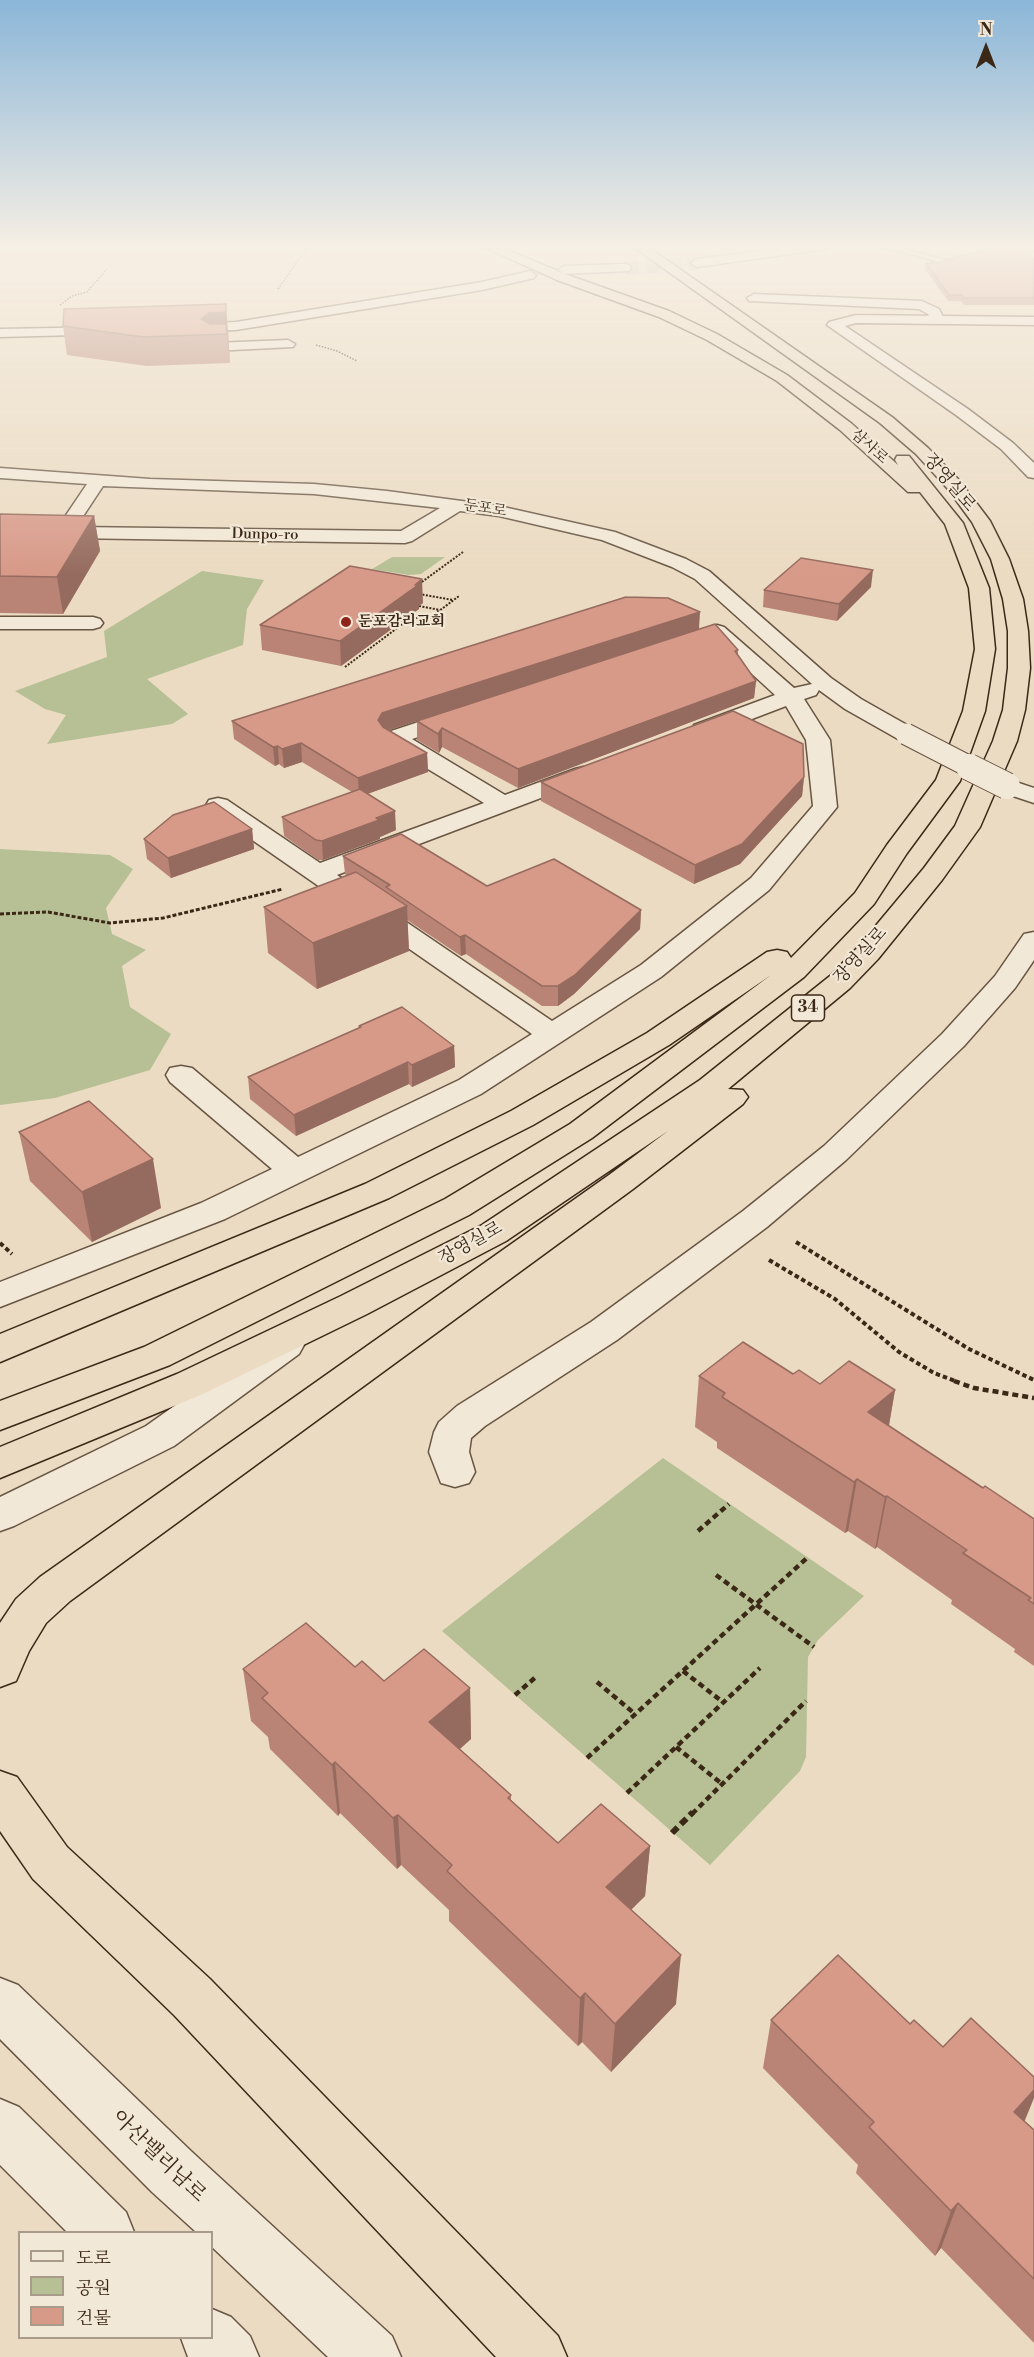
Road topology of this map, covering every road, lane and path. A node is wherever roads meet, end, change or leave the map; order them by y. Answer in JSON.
{"nodes":[{"id":1,"x":743,"y":355,"type":"edge"},
{"id":2,"x":773,"y":355,"type":"edge"},
{"id":3,"x":801,"y":355,"type":"edge"},
{"id":4,"x":878,"y":355,"type":"edge"},
{"id":5,"x":1034,"y":472,"type":"edge"},
{"id":6,"x":0,"y":473,"type":"edge"},
{"id":7,"x":95,"y":485,"type":"dead end"},
{"id":8,"x":458,"y":505,"type":"junction"},
{"id":9,"x":954,"y":523,"type":"junction"},
{"id":10,"x":0,"y":532,"type":"edge"},
{"id":11,"x":63,"y":533,"type":"junction"},
{"id":12,"x":463,"y":552,"type":"dead end"},
{"id":13,"x":410,"y":580,"type":"edge"},
{"id":14,"x":421,"y":582,"type":"junction"},
{"id":15,"x":414,"y":587,"type":"edge"},
{"id":16,"x":418,"y":594,"type":"edge"},
{"id":17,"x":459,"y":596,"type":"dead end"},
{"id":18,"x":454,"y":600,"type":"junction"},
{"id":19,"x":419,"y":606,"type":"edge"},
{"id":20,"x":440,"y":610,"type":"junction"},
{"id":21,"x":0,"y":622,"type":"edge"},
{"id":22,"x":93,"y":623,"type":"dead end"},
{"id":23,"x":683,"y":642,"type":"edge"},
{"id":24,"x":345,"y":667,"type":"edge"},
{"id":25,"x":823,"y":683,"type":"junction"},
{"id":26,"x":791,"y":697,"type":"junction"},
{"id":27,"x":482,"y":709,"type":"edge"},
{"id":28,"x":680,"y":738,"type":"edge"},
{"id":29,"x":603,"y":767,"type":"edge"},
{"id":30,"x":1034,"y":796,"type":"edge"},
{"id":31,"x":503,"y":804,"type":"junction"},
{"id":32,"x":218,"y":805,"type":"edge"},
{"id":33,"x":320,"y":876,"type":"junction"},
{"id":34,"x":865,"y":898,"type":"junction"},
{"id":35,"x":0,"y":914,"type":"edge"},
{"id":36,"x":1034,"y":940,"type":"edge"},
{"id":37,"x":840,"y":982,"type":"junction"},
{"id":38,"x":552,"y":1035,"type":"junction"},
{"id":39,"x":181,"y":1075,"type":"dead end"},
{"id":40,"x":294,"y":1171,"type":"junction"},
{"id":41,"x":796,"y":1242,"type":"dead end"},
{"id":42,"x":769,"y":1260,"type":"dead end"},
{"id":43,"x":0,"y":1295,"type":"edge"},
{"id":44,"x":318,"y":1323,"type":"junction"},
{"id":45,"x":0,"y":1349,"type":"edge"},
{"id":46,"x":1034,"y":1380,"type":"edge"},
{"id":47,"x":1034,"y":1398,"type":"edge"},
{"id":48,"x":0,"y":1416,"type":"edge"},
{"id":49,"x":0,"y":1462,"type":"edge"},
{"id":50,"x":455,"y":1472,"type":"dead end"},
{"id":51,"x":729,"y":1504,"type":"dead end"},
{"id":52,"x":0,"y":1515,"type":"edge"},
{"id":53,"x":698,"y":1531,"type":"dead end"},
{"id":54,"x":807,"y":1558,"type":"dead end"},
{"id":55,"x":716,"y":1575,"type":"dead end"},
{"id":56,"x":756,"y":1605,"type":"junction"},
{"id":57,"x":814,"y":1647,"type":"dead end"},
{"id":58,"x":0,"y":1668,"type":"edge"},
{"id":59,"x":760,"y":1668,"type":"dead end"},
{"id":60,"x":683,"y":1671,"type":"junction"},
{"id":61,"x":537,"y":1676,"type":"dead end"},
{"id":62,"x":597,"y":1682,"type":"dead end"},
{"id":63,"x":515,"y":1695,"type":"dead end"},
{"id":64,"x":806,"y":1701,"type":"dead end"},
{"id":65,"x":724,"y":1702,"type":"junction"},
{"id":66,"x":635,"y":1714,"type":"junction"},
{"id":67,"x":676,"y":1747,"type":"junction"},
{"id":68,"x":587,"y":1758,"type":"dead end"},
{"id":69,"x":722,"y":1784,"type":"junction"},
{"id":70,"x":0,"y":1792,"type":"edge"},
{"id":71,"x":627,"y":1793,"type":"dead end"},
{"id":72,"x":672,"y":1833,"type":"dead end"},
{"id":73,"x":0,"y":2003,"type":"edge"},
{"id":74,"x":0,"y":2126,"type":"edge"},
{"id":75,"x":105,"y":2231,"type":"edge"},
{"id":76,"x":212,"y":2339,"type":"edge"},
{"id":77,"x":229,"y":2357,"type":"edge"},
{"id":78,"x":371,"y":2357,"type":"edge"},
{"id":79,"x":537,"y":2357,"type":"edge"}],
"edges":[{"from":1,"to":9,"type":"highway","name":"삼사로","number":"34"},
{"from":2,"to":9,"type":"highway","name":"장영실로"},
{"from":3,"to":37,"type":"highway","name":"장영실로","number":"34"},
{"from":4,"to":5,"type":"street"},
{"from":6,"to":8,"type":"street","name":"둔포로"},
{"from":7,"to":11,"type":"street"},
{"from":8,"to":11,"type":"street","name":"Dunpo-ro"},
{"from":8,"to":25,"type":"street","name":"둔포로"},
{"from":9,"to":34,"type":"highway","name":"장영실로","number":"34"},
{"from":10,"to":11,"type":"street","name":"Dunpo-ro"},
{"from":12,"to":14,"type":"path"},
{"from":13,"to":14,"type":"path"},
{"from":14,"to":15,"type":"path"},
{"from":16,"to":18,"type":"path"},
{"from":17,"to":18,"type":"path"},
{"from":18,"to":20,"type":"path"},
{"from":19,"to":20,"type":"path"},
{"from":20,"to":24,"type":"path"},
{"from":21,"to":22,"type":"street"},
{"from":23,"to":26,"type":"street"},
{"from":25,"to":26,"type":"street"},
{"from":25,"to":30,"type":"street","name":"둔포로","bridge":true},
{"from":26,"to":28,"type":"street"},
{"from":26,"to":38,"type":"street"},
{"from":27,"to":31,"type":"street"},
{"from":29,"to":31,"type":"street"},
{"from":31,"to":33,"type":"street"},
{"from":32,"to":33,"type":"street"},
{"from":33,"to":35,"type":"path"},
{"from":33,"to":38,"type":"street"},
{"from":34,"to":45,"type":"highway"},
{"from":34,"to":48,"type":"highway","name":"장영실로","number":"34"},
{"from":36,"to":50,"type":"street"},
{"from":37,"to":44,"type":"highway","name":"장영실로","number":"34"},
{"from":37,"to":58,"type":"highway"},
{"from":38,"to":40,"type":"street"},
{"from":39,"to":40,"type":"street"},
{"from":40,"to":43,"type":"street"},
{"from":41,"to":46,"type":"path"},
{"from":42,"to":47,"type":"path"},
{"from":44,"to":49,"type":"highway","name":"장영실로","number":"34"},
{"from":44,"to":52,"type":"street"},
{"from":51,"to":53,"type":"path"},
{"from":54,"to":56,"type":"path"},
{"from":55,"to":56,"type":"path"},
{"from":56,"to":57,"type":"path"},
{"from":56,"to":60,"type":"path"},
{"from":59,"to":65,"type":"path"},
{"from":60,"to":65,"type":"path"},
{"from":60,"to":66,"type":"path"},
{"from":61,"to":63,"type":"path"},
{"from":62,"to":66,"type":"path"},
{"from":64,"to":69,"type":"path"},
{"from":65,"to":67,"type":"path"},
{"from":66,"to":68,"type":"path"},
{"from":67,"to":69,"type":"path"},
{"from":67,"to":71,"type":"path"},
{"from":69,"to":72,"type":"path"},
{"from":70,"to":79,"type":"highway"},
{"from":73,"to":78,"type":"street","name":"아산밸리남로"},
{"from":74,"to":75,"type":"street"},
{"from":76,"to":77,"type":"street"}]}
